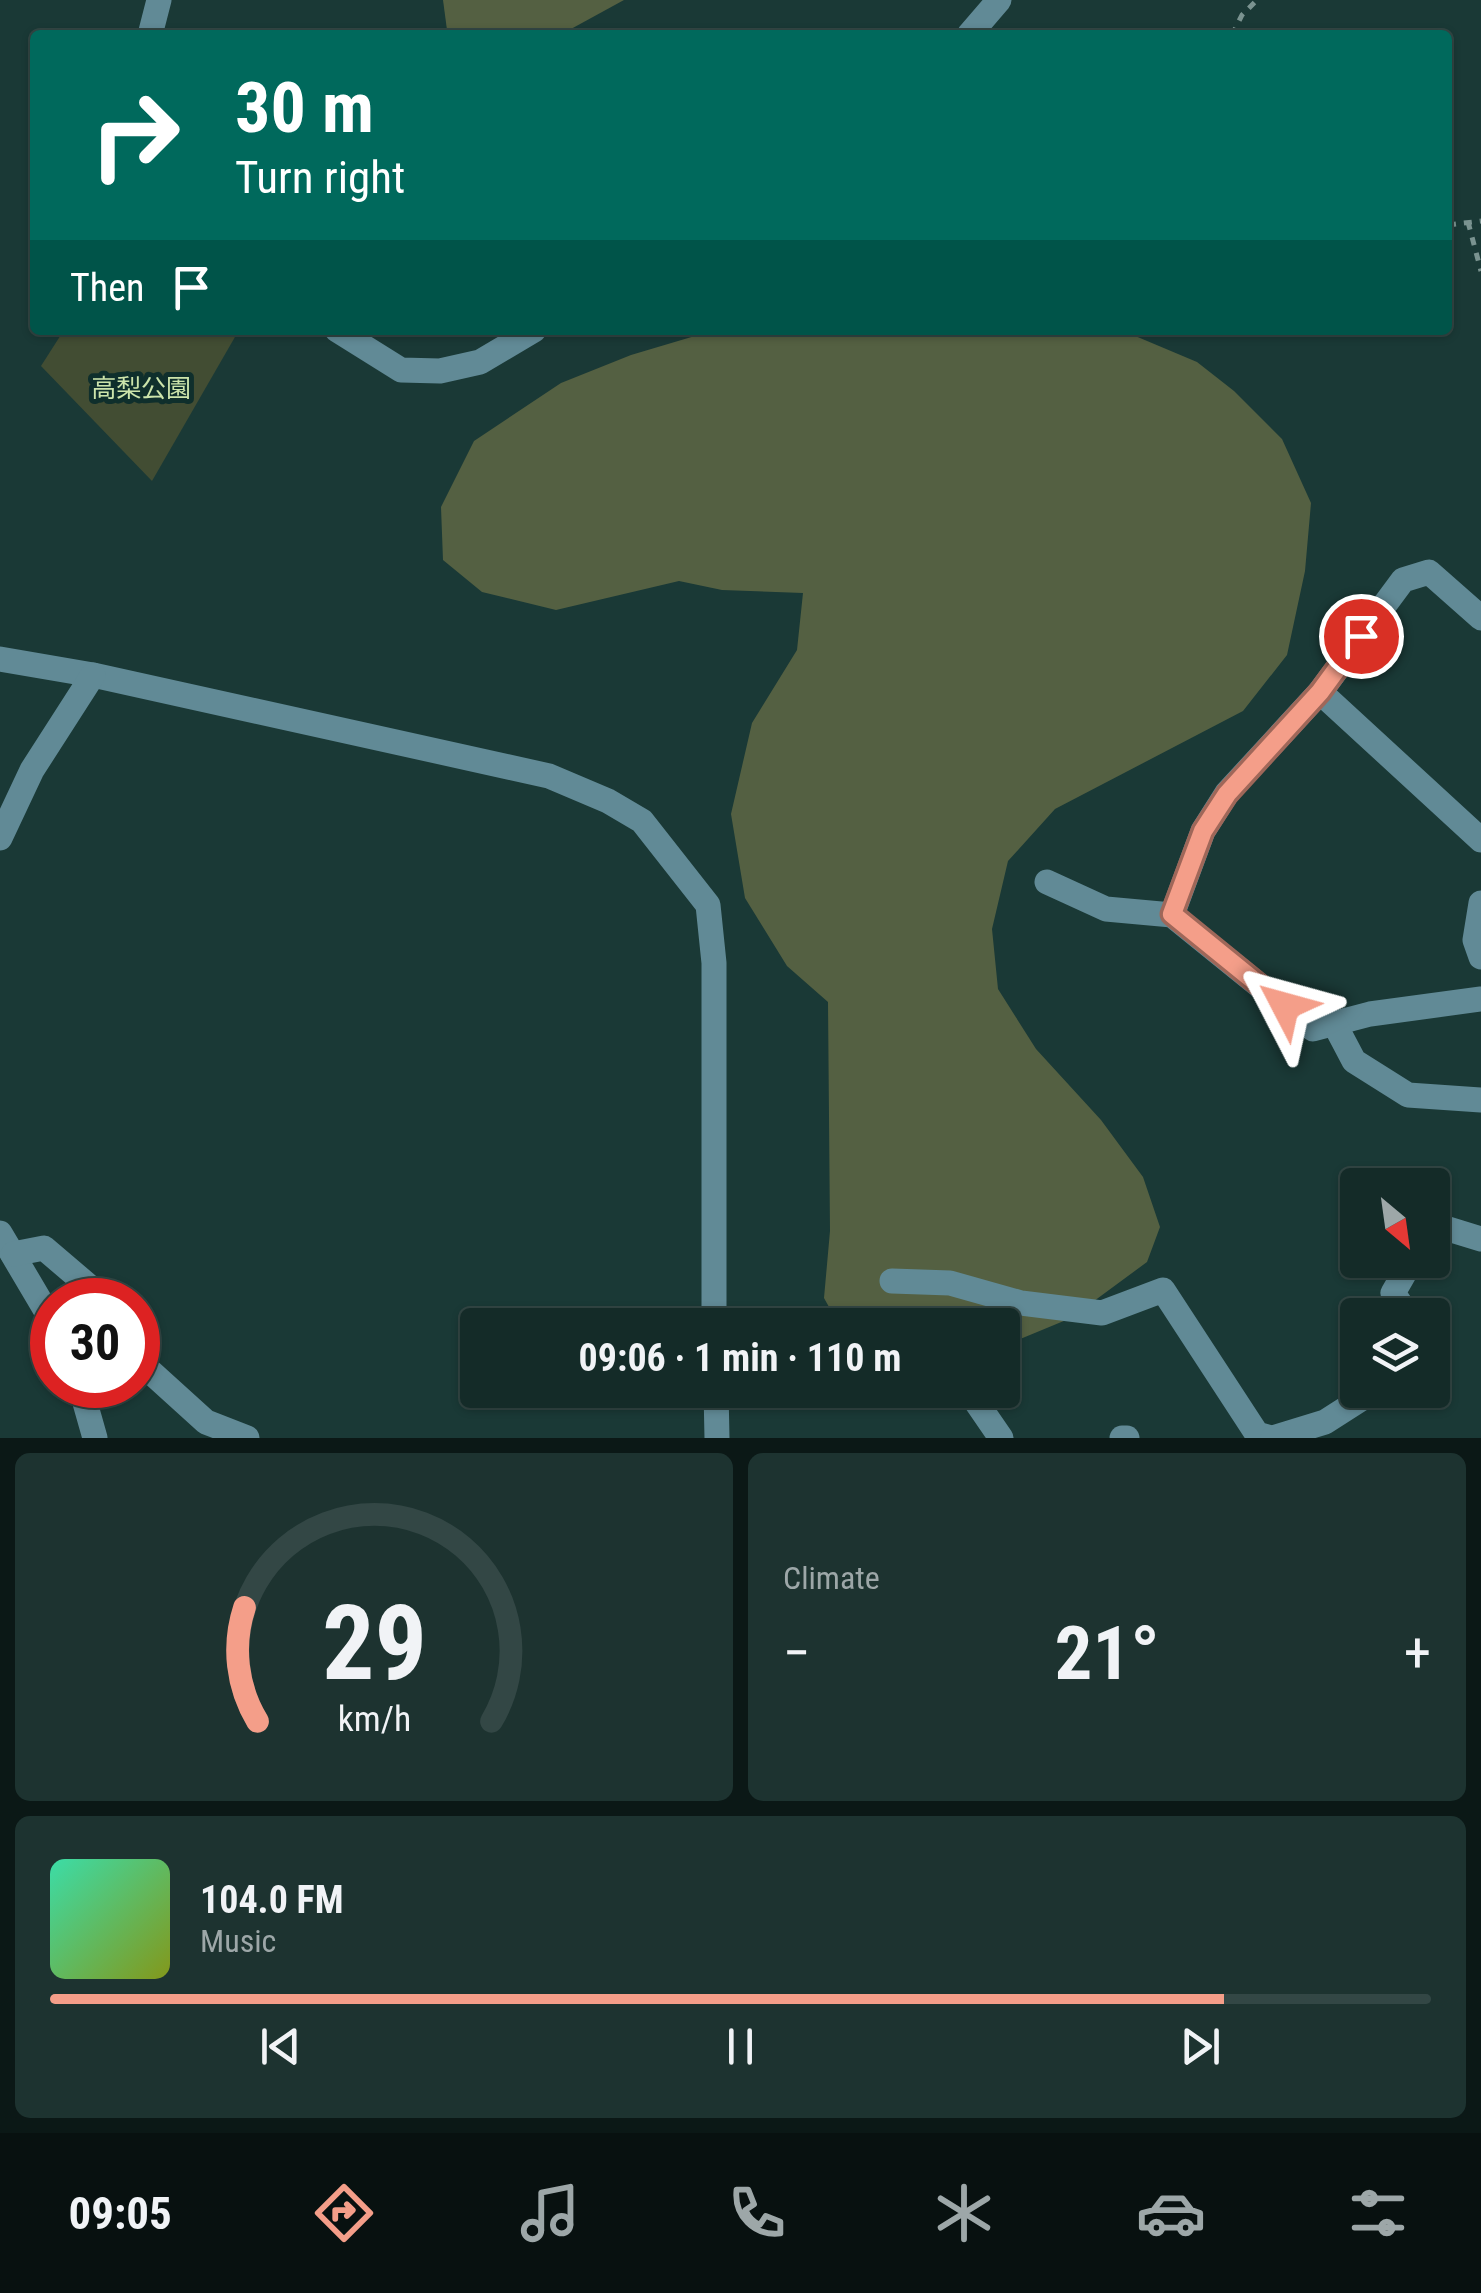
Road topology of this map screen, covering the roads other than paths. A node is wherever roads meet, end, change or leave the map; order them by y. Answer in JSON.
{"nodes":[{"id":1,"x":160,"y":0,"type":"edge"},
{"id":2,"x":1000,"y":0,"type":"edge"},
{"id":3,"x":151,"y":30,"type":"edge"},
{"id":4,"x":973,"y":30,"type":"edge"},
{"id":5,"x":345,"y":335,"type":"edge"},
{"id":6,"x":526,"y":335,"type":"edge"},
{"id":7,"x":1481,"y":618,"type":"edge"},
{"id":8,"x":0,"y":659,"type":"edge"},
{"id":9,"x":93,"y":675,"type":"junction"},
{"id":10,"x":1320,"y":692,"type":"junction"},
{"id":11,"x":0,"y":838,"type":"edge"},
{"id":12,"x":1481,"y":840,"type":"edge"},
{"id":13,"x":1047,"y":882,"type":"dead end"},
{"id":14,"x":1481,"y":903,"type":"edge"},
{"id":15,"x":1172,"y":914,"type":"junction"},
{"id":16,"x":1481,"y":957,"type":"edge"},
{"id":17,"x":1481,"y":999,"type":"edge"},
{"id":18,"x":1334,"y":1023,"type":"junction"},
{"id":19,"x":1481,"y":1100,"type":"edge"},
{"id":20,"x":1450,"y":1230,"type":"edge"},
{"id":21,"x":1481,"y":1239,"type":"edge"},
{"id":22,"x":6,"y":1243,"type":"edge"},
{"id":23,"x":79,"y":1278,"type":"edge"},
{"id":24,"x":892,"y":1280,"type":"dead end"},
{"id":25,"x":30,"y":1284,"type":"edge"},
{"id":26,"x":714,"y":1308,"type":"edge"},
{"id":27,"x":160,"y":1380,"type":"edge"},
{"id":28,"x":87,"y":1408,"type":"edge"},
{"id":29,"x":716,"y":1408,"type":"edge"},
{"id":30,"x":980,"y":1408,"type":"edge"},
{"id":31,"x":1346,"y":1408,"type":"edge"},
{"id":32,"x":95,"y":1438,"type":"edge"},
{"id":33,"x":247,"y":1438,"type":"edge"},
{"id":34,"x":717,"y":1438,"type":"edge"},
{"id":35,"x":1001,"y":1438,"type":"edge"},
{"id":36,"x":1272,"y":1438,"type":"edge"}],
"edges":[{"from":1,"to":3,"type":"street"},
{"from":2,"to":4,"type":"street"},
{"from":5,"to":6,"type":"street"},
{"from":7,"to":10,"type":"street"},
{"from":8,"to":9,"type":"street"},
{"from":9,"to":11,"type":"street"},
{"from":9,"to":26,"type":"street"},
{"from":10,"to":12,"type":"street"},
{"from":10,"to":15,"type":"street"},
{"from":13,"to":15,"type":"street"},
{"from":14,"to":16,"type":"street"},
{"from":15,"to":18,"type":"street"},
{"from":17,"to":18,"type":"street"},
{"from":18,"to":19,"type":"street"},
{"from":20,"to":21,"type":"street"},
{"from":22,"to":23,"type":"street"},
{"from":22,"to":25,"type":"street"},
{"from":24,"to":36,"type":"street"},
{"from":27,"to":33,"type":"street"},
{"from":28,"to":32,"type":"street"},
{"from":29,"to":34,"type":"street"},
{"from":30,"to":35,"type":"street"},
{"from":31,"to":36,"type":"street"}]}
